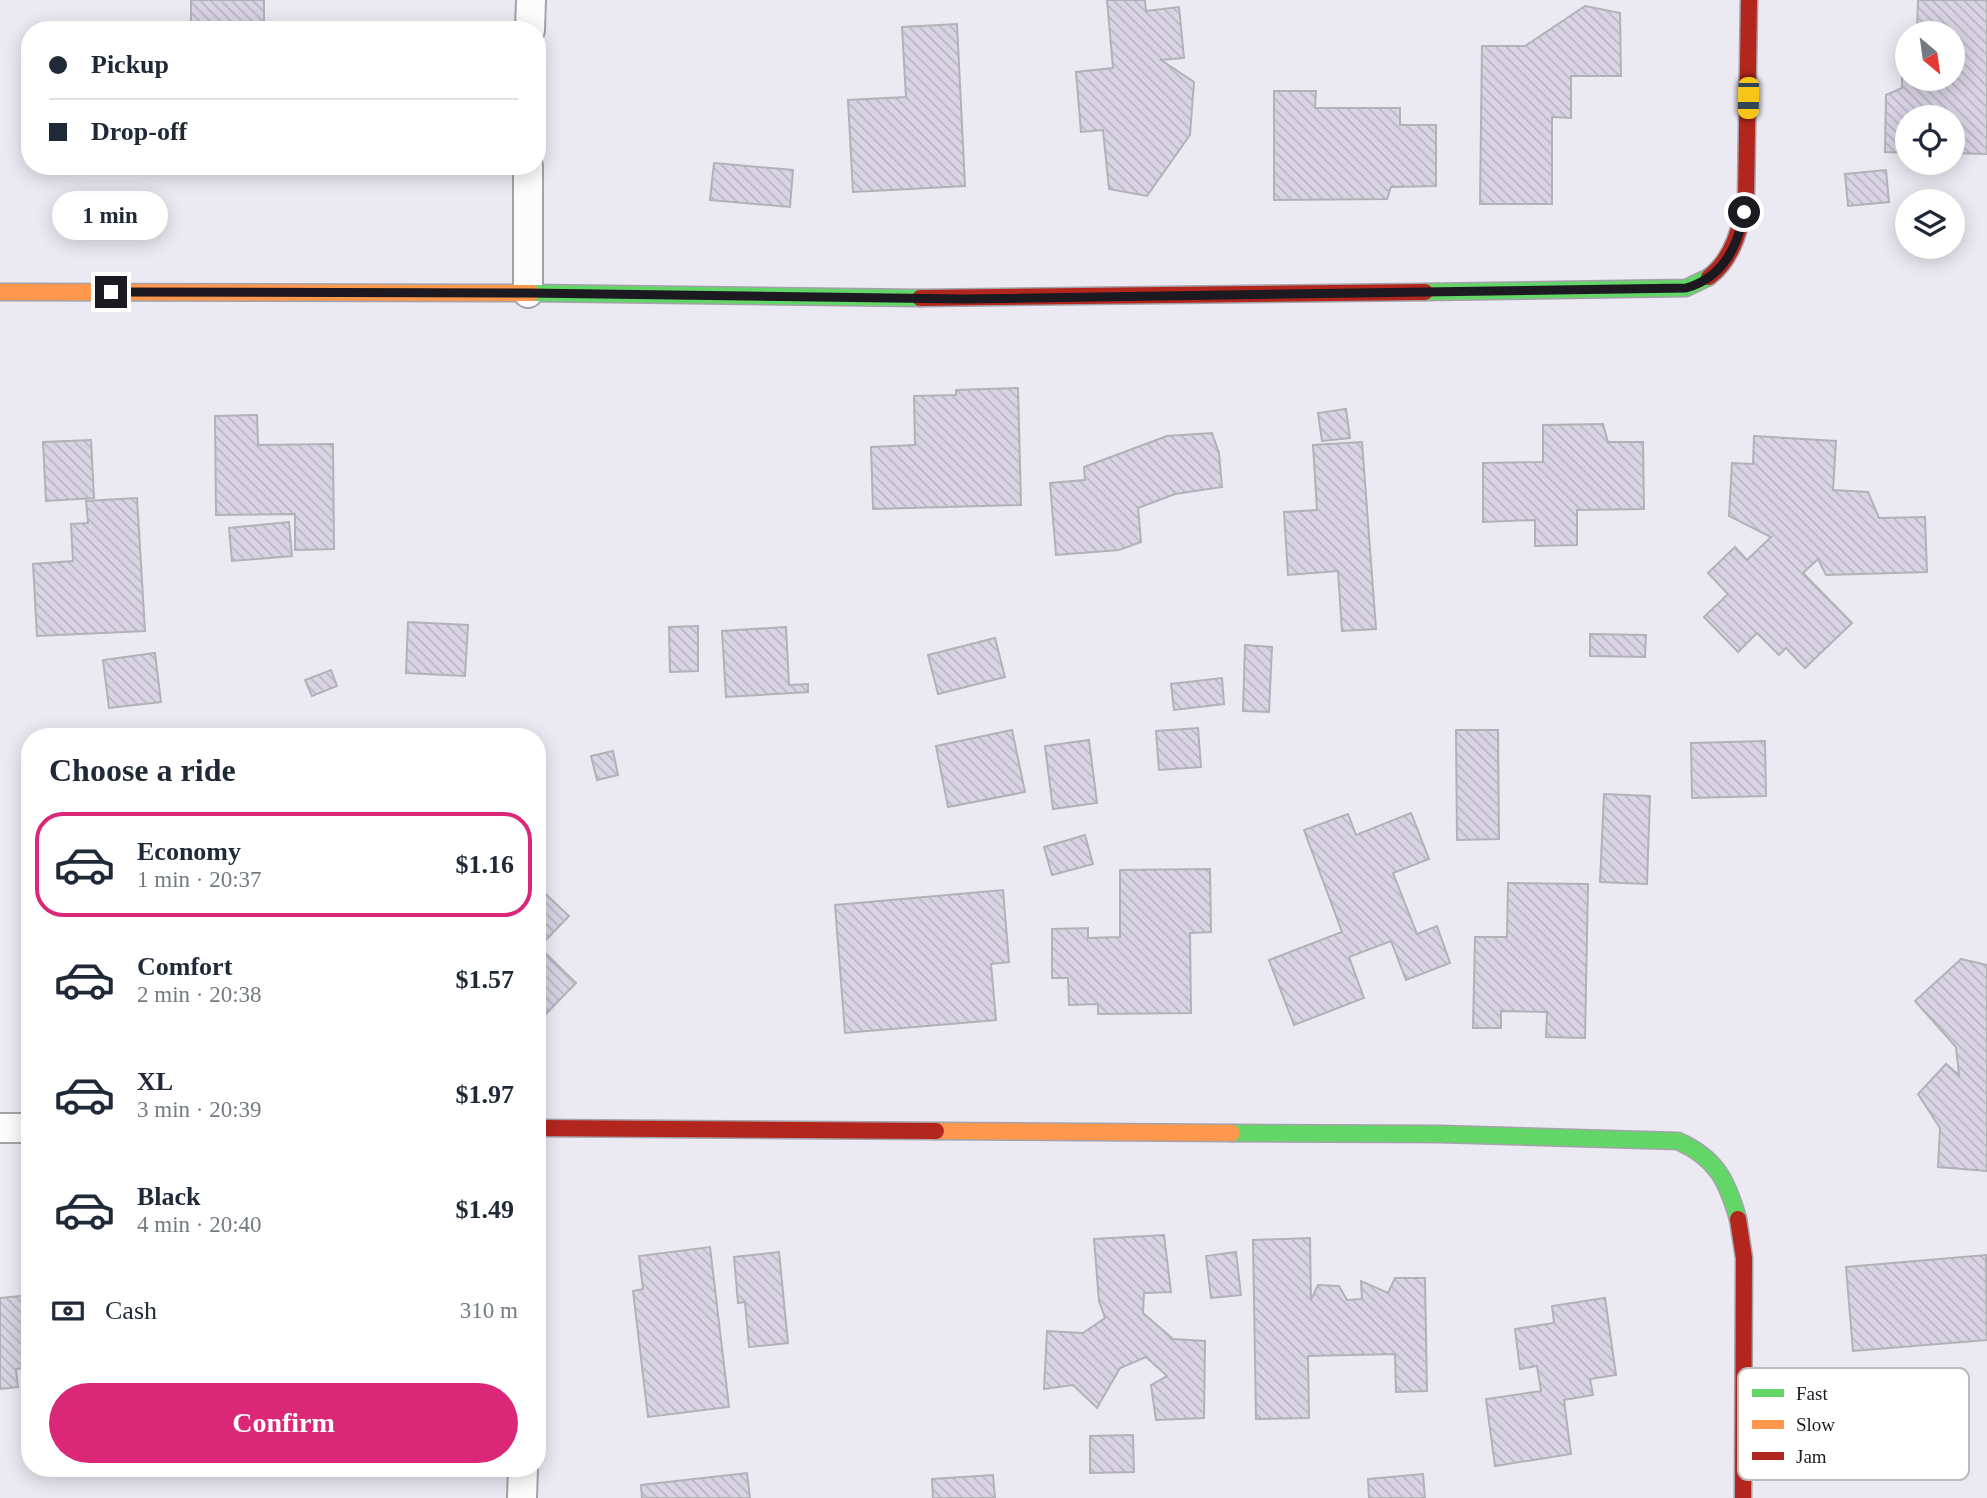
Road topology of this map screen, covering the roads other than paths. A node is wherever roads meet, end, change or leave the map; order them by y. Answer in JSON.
{"nodes":[{"id":1,"x":531,"y":0,"type":"edge"},
{"id":2,"x":1749,"y":0,"type":"edge"},
{"id":3,"x":530,"y":21,"type":"edge"},
{"id":4,"x":528,"y":175,"type":"edge"},
{"id":5,"x":0,"y":292,"type":"edge"},
{"id":6,"x":528,"y":293,"type":"junction"},
{"id":7,"x":0,"y":1128,"type":"edge"},
{"id":8,"x":21,"y":1128,"type":"edge"},
{"id":9,"x":546,"y":1128,"type":"edge"},
{"id":10,"x":1744,"y":1368,"type":"edge"},
{"id":11,"x":523,"y":1477,"type":"edge"},
{"id":12,"x":1743,"y":1480,"type":"edge"},
{"id":13,"x":522,"y":1498,"type":"edge"},
{"id":14,"x":1743,"y":1498,"type":"edge"}],
"edges":[{"from":1,"to":3,"type":"street"},
{"from":2,"to":6,"type":"street"},
{"from":4,"to":6,"type":"street"},
{"from":5,"to":6,"type":"street"},
{"from":7,"to":8,"type":"street"},
{"from":9,"to":10,"type":"street"},
{"from":11,"to":13,"type":"street"},
{"from":12,"to":14,"type":"street"}]}
